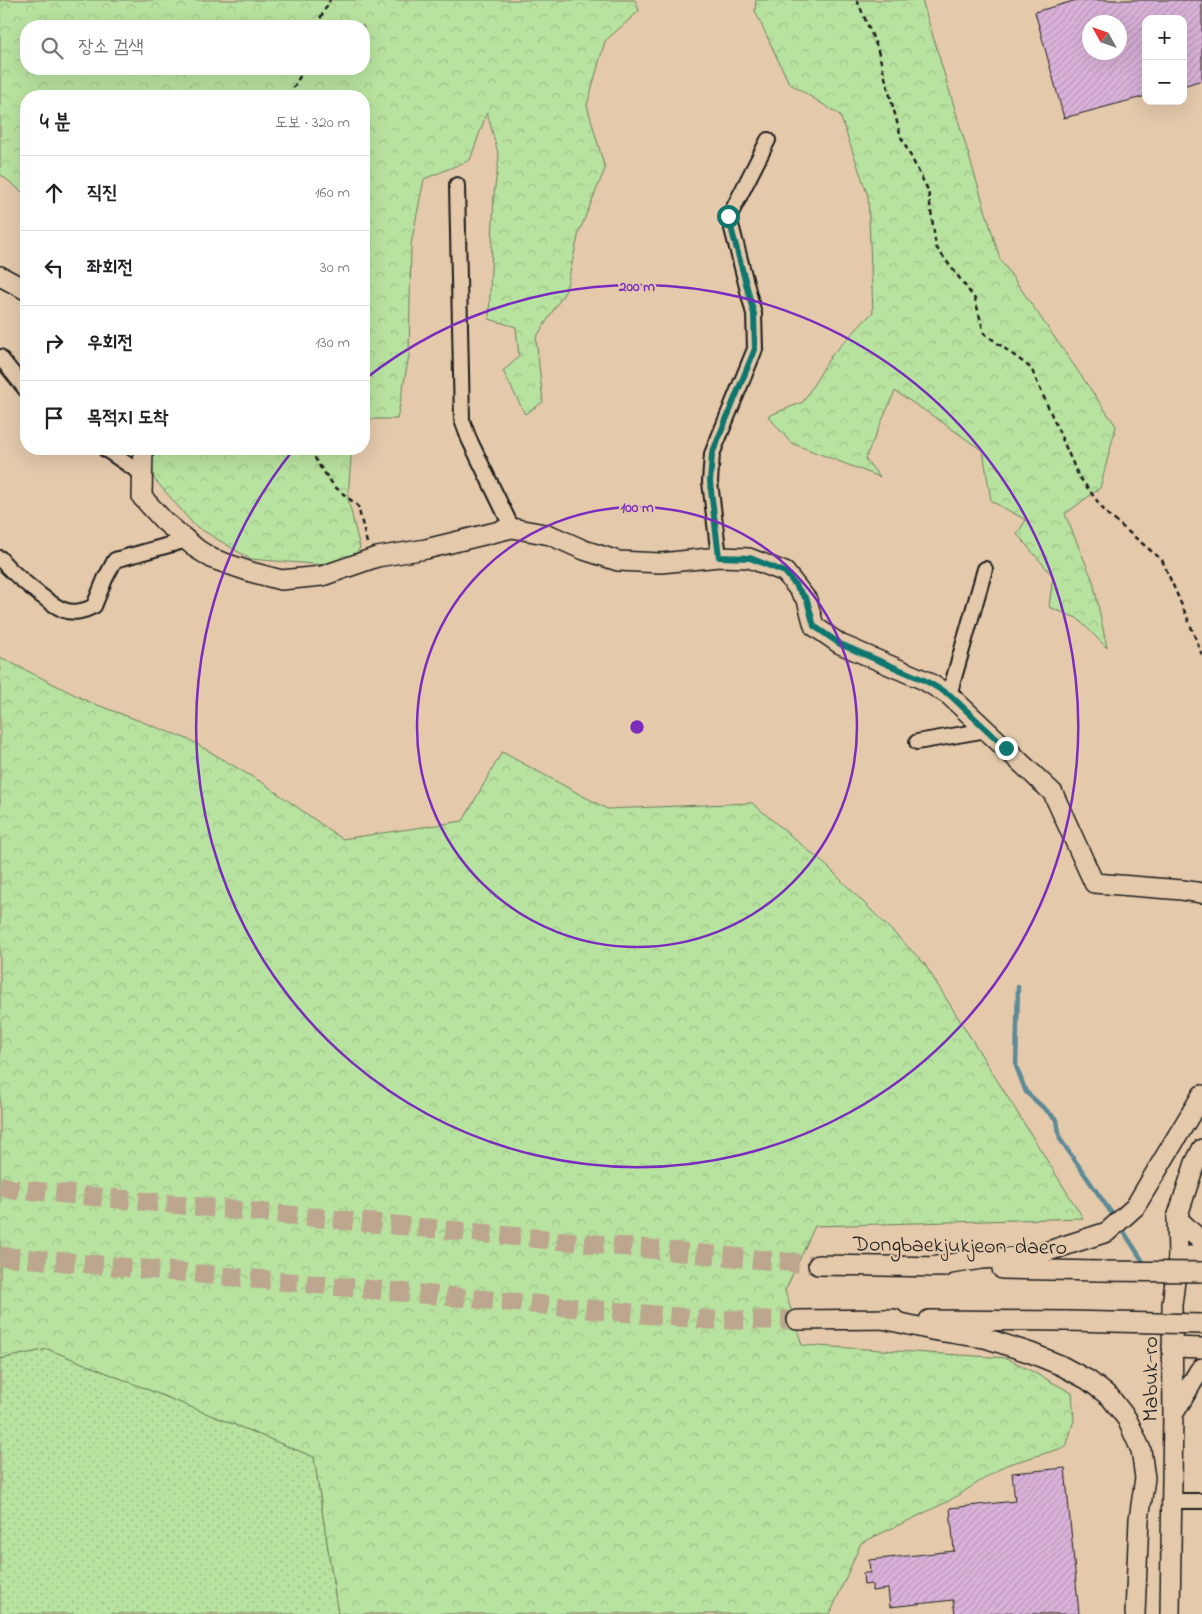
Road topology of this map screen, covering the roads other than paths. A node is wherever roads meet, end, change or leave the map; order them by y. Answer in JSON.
{"nodes":[{"id":1,"x":768,"y":140,"type":"dead end"},
{"id":2,"x":457,"y":185,"type":"dead end"},
{"id":3,"x":0,"y":276,"type":"edge"},
{"id":4,"x":20,"y":287,"type":"edge"},
{"id":5,"x":0,"y":357,"type":"edge"},
{"id":6,"x":20,"y":382,"type":"edge"},
{"id":7,"x":113,"y":455,"type":"edge"},
{"id":8,"x":143,"y":455,"type":"edge"},
{"id":9,"x":142,"y":474,"type":"junction"},
{"id":10,"x":512,"y":528,"type":"junction"},
{"id":11,"x":186,"y":540,"type":"junction"},
{"id":12,"x":719,"y":557,"type":"junction"},
{"id":13,"x":0,"y":558,"type":"edge"},
{"id":14,"x":985,"y":569,"type":"dead end"},
{"id":15,"x":950,"y":695,"type":"junction"},
{"id":16,"x":987,"y":730,"type":"junction"},
{"id":17,"x":917,"y":742,"type":"dead end"},
{"id":18,"x":1202,"y":893,"type":"edge"},
{"id":19,"x":1202,"y":1095,"type":"edge"},
{"id":20,"x":1202,"y":1149,"type":"edge"},
{"id":21,"x":1177,"y":1218,"type":"junction"},
{"id":22,"x":1202,"y":1242,"type":"edge"},
{"id":23,"x":1202,"y":1255,"type":"edge"},
{"id":24,"x":1178,"y":1257,"type":"junction"},
{"id":25,"x":818,"y":1265,"type":"tunnel mouth"},
{"id":26,"x":931,"y":1267,"type":"junction"},
{"id":27,"x":1202,"y":1272,"type":"edge"},
{"id":28,"x":883,"y":1319,"type":"junction"},
{"id":29,"x":797,"y":1320,"type":"tunnel mouth"},
{"id":30,"x":1202,"y":1324,"type":"edge"},
{"id":31,"x":1172,"y":1347,"type":"junction"},
{"id":32,"x":1202,"y":1348,"type":"edge"},
{"id":33,"x":1202,"y":1368,"type":"edge"},
{"id":34,"x":1173,"y":1414,"type":"junction"},
{"id":35,"x":1172,"y":1501,"type":"junction"},
{"id":36,"x":1202,"y":1501,"type":"edge"},
{"id":37,"x":1135,"y":1614,"type":"edge"},
{"id":38,"x":1170,"y":1614,"type":"edge"}],
"edges":[{"from":1,"to":12,"type":"street"},
{"from":2,"to":10,"type":"street"},
{"from":3,"to":4,"type":"street"},
{"from":5,"to":6,"type":"street"},
{"from":7,"to":9,"type":"street"},
{"from":8,"to":9,"type":"street"},
{"from":9,"to":11,"type":"street"},
{"from":10,"to":11,"type":"street"},
{"from":10,"to":12,"type":"street"},
{"from":11,"to":13,"type":"street"},
{"from":12,"to":15,"type":"street"},
{"from":14,"to":15,"type":"street"},
{"from":15,"to":16,"type":"street"},
{"from":16,"to":17,"type":"street"},
{"from":16,"to":18,"type":"street"},
{"from":19,"to":26,"type":"street"},
{"from":20,"to":21,"type":"street","name":"Mabuk-ro"},
{"from":21,"to":22,"type":"street"},
{"from":21,"to":24,"type":"street","name":"Mabuk-ro"},
{"from":23,"to":24,"type":"street"},
{"from":24,"to":31,"type":"street","name":"Mabuk-ro"},
{"from":25,"to":26,"type":"street","name":"Dongbaekjukjeon-daero"},
{"from":26,"to":27,"type":"street","name":"Dongbaekjukjeon-daero","bridge":true},
{"from":28,"to":29,"type":"street"},
{"from":28,"to":30,"type":"street","bridge":true},
{"from":28,"to":37,"type":"street"},
{"from":31,"to":32,"type":"street"},
{"from":31,"to":34,"type":"street","name":"Mabuk-ro"},
{"from":33,"to":34,"type":"street"},
{"from":34,"to":35,"type":"street","name":"Mabuk-ro"},
{"from":35,"to":36,"type":"street"},
{"from":35,"to":38,"type":"street","name":"Mabuk-ro"}]}
